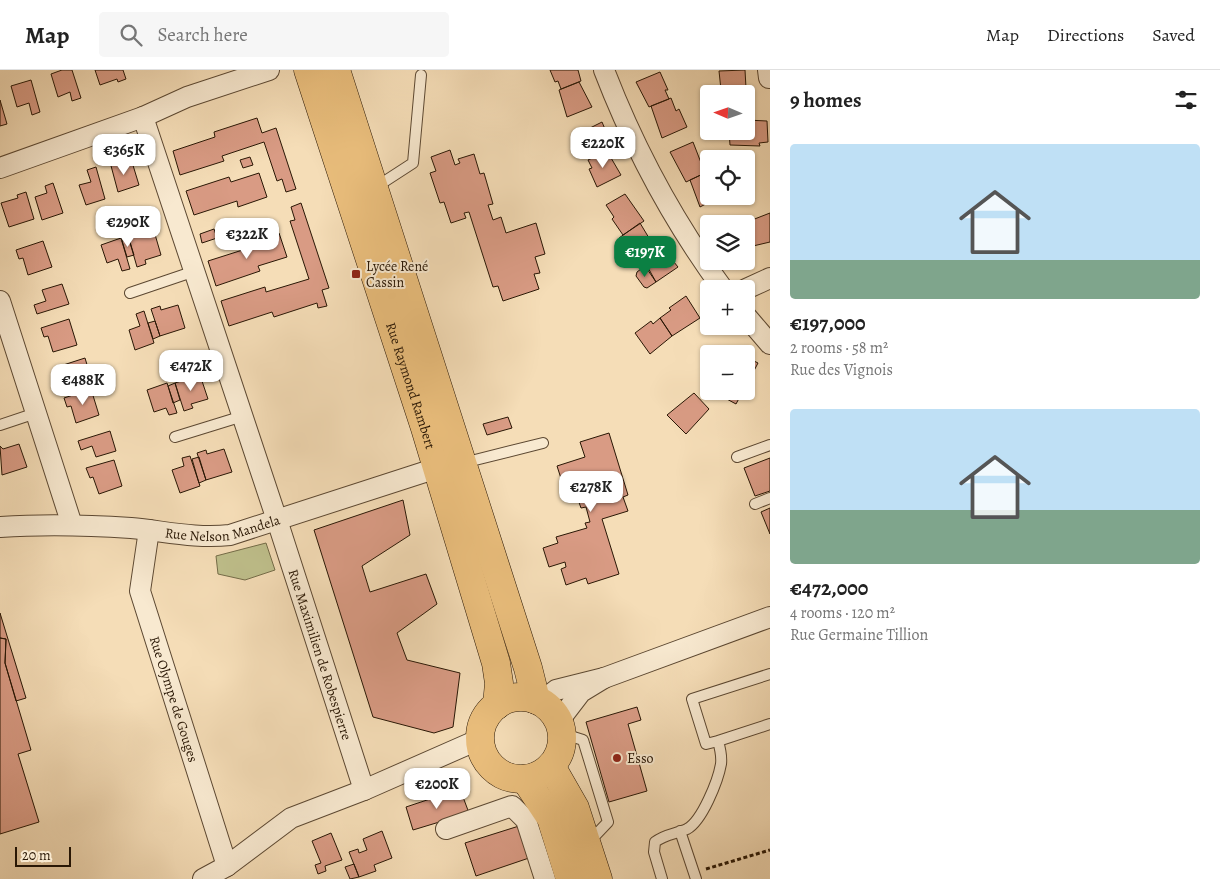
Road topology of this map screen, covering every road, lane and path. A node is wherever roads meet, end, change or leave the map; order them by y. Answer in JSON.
{"nodes":[{"id":1,"x":269,"y":70,"type":"edge"},
{"id":2,"x":308,"y":70,"type":"edge"},
{"id":3,"x":336,"y":70,"type":"edge"},
{"id":4,"x":604,"y":70,"type":"edge"},
{"id":5,"x":422,"y":75,"type":"dead end"},
{"id":6,"x":144,"y":117,"type":"junction"},
{"id":7,"x":0,"y":168,"type":"edge"},
{"id":8,"x":375,"y":187,"type":"junction"},
{"id":9,"x":195,"y":272,"type":"junction"},
{"id":10,"x":770,"y":278,"type":"edge"},
{"id":11,"x":717,"y":280,"type":"edge"},
{"id":12,"x":755,"y":285,"type":"edge"},
{"id":13,"x":130,"y":293,"type":"dead end"},
{"id":14,"x":0,"y":301,"type":"edge"},
{"id":15,"x":755,"y":326,"type":"edge"},
{"id":16,"x":770,"y":344,"type":"edge"},
{"id":17,"x":36,"y":414,"type":"junction"},
{"id":18,"x":243,"y":416,"type":"junction"},
{"id":19,"x":0,"y":425,"type":"edge"},
{"id":20,"x":175,"y":437,"type":"dead end"},
{"id":21,"x":543,"y":443,"type":"dead end"},
{"id":22,"x":770,"y":445,"type":"edge"},
{"id":23,"x":737,"y":457,"type":"dead end"},
{"id":24,"x":449,"y":466,"type":"junction"},
{"id":25,"x":770,"y":498,"type":"edge"},
{"id":26,"x":755,"y":504,"type":"dead end"},
{"id":27,"x":277,"y":520,"type":"junction"},
{"id":28,"x":72,"y":525,"type":"junction"},
{"id":29,"x":0,"y":526,"type":"edge"},
{"id":30,"x":149,"y":530,"type":"junction"},
{"id":31,"x":770,"y":617,"type":"edge"},
{"id":32,"x":770,"y":674,"type":"edge"},
{"id":33,"x":604,"y":678,"type":"junction"},
{"id":34,"x":497,"y":705,"type":"junction"},
{"id":35,"x":549,"y":715,"type":"junction"},
{"id":36,"x":770,"y":724,"type":"edge"},
{"id":37,"x":480,"y":739,"type":"junction"},
{"id":38,"x":718,"y":741,"type":"junction"},
{"id":39,"x":551,"y":766,"type":"junction"},
{"id":40,"x":524,"y":779,"type":"junction"},
{"id":41,"x":364,"y":790,"type":"junction"},
{"id":42,"x":446,"y":829,"type":"dead end"},
{"id":43,"x":680,"y":831,"type":"junction"},
{"id":44,"x":587,"y":844,"type":"junction"},
{"id":45,"x":770,"y":850,"type":"edge"},
{"id":46,"x":227,"y":866,"type":"junction"},
{"id":47,"x":695,"y":876,"type":"edge"},
{"id":48,"x":203,"y":879,"type":"edge"},
{"id":49,"x":545,"y":879,"type":"edge"},
{"id":50,"x":570,"y":879,"type":"edge"},
{"id":51,"x":598,"y":879,"type":"edge"},
{"id":52,"x":662,"y":879,"type":"edge"}],
"edges":[{"from":1,"to":6,"type":"street"},
{"from":2,"to":24,"type":"main road","name":"Rue Raymond Rambert"},
{"from":3,"to":8,"type":"main road","name":"Rue Raymond Rambert"},
{"from":4,"to":11,"type":"street"},
{"from":5,"to":8,"type":"lane"},
{"from":6,"to":7,"type":"street"},
{"from":6,"to":9,"type":"street","name":"Rue Maximilien de Robespierre"},
{"from":8,"to":24,"type":"main road","name":"Rue Raymond Rambert"},
{"from":9,"to":13,"type":"lane"},
{"from":9,"to":18,"type":"street","name":"Rue Maximilien de Robespierre"},
{"from":10,"to":12,"type":"street"},
{"from":14,"to":17,"type":"street"},
{"from":15,"to":16,"type":"street"},
{"from":17,"to":19,"type":"lane"},
{"from":17,"to":28,"type":"street"},
{"from":18,"to":20,"type":"lane"},
{"from":18,"to":27,"type":"street","name":"Rue Maximilien de Robespierre"},
{"from":21,"to":24,"type":"lane"},
{"from":22,"to":23,"type":"lane"},
{"from":24,"to":27,"type":"street","name":"Rue Nelson Mandela"},
{"from":24,"to":34,"type":"main road","name":"Rue Raymond Rambert"},
{"from":24,"to":35,"type":"main road","name":"Rue Raymond Rambert"},
{"from":25,"to":26,"type":"lane"},
{"from":27,"to":30,"type":"street","name":"Rue Nelson Mandela"},
{"from":27,"to":41,"type":"street","name":"Rue Maximilien de Robespierre"},
{"from":28,"to":29,"type":"street","name":"Rue Nelson Mandela"},
{"from":28,"to":30,"type":"street","name":"Rue Nelson Mandela"},
{"from":30,"to":46,"type":"street","name":"Rue Olympe de Gouges"},
{"from":31,"to":33,"type":"street"},
{"from":32,"to":38,"type":"lane"},
{"from":33,"to":35,"type":"street"},
{"from":33,"to":35,"type":"street"},
{"from":34,"to":35,"type":"main road"},
{"from":34,"to":37,"type":"main road"},
{"from":35,"to":39,"type":"main road"},
{"from":35,"to":44,"type":"lane"},
{"from":36,"to":38,"type":"lane"},
{"from":37,"to":40,"type":"main road"},
{"from":37,"to":41,"type":"street"},
{"from":38,"to":43,"type":"lane"},
{"from":39,"to":40,"type":"main road"},
{"from":39,"to":44,"type":"main road"},
{"from":40,"to":50,"type":"main road"},
{"from":41,"to":46,"type":"street"},
{"from":42,"to":49,"type":"street"},
{"from":43,"to":47,"type":"lane"},
{"from":43,"to":52,"type":"lane"},
{"from":44,"to":51,"type":"main road"},
{"from":45,"to":47,"type":"path"},
{"from":46,"to":48,"type":"street"}]}
